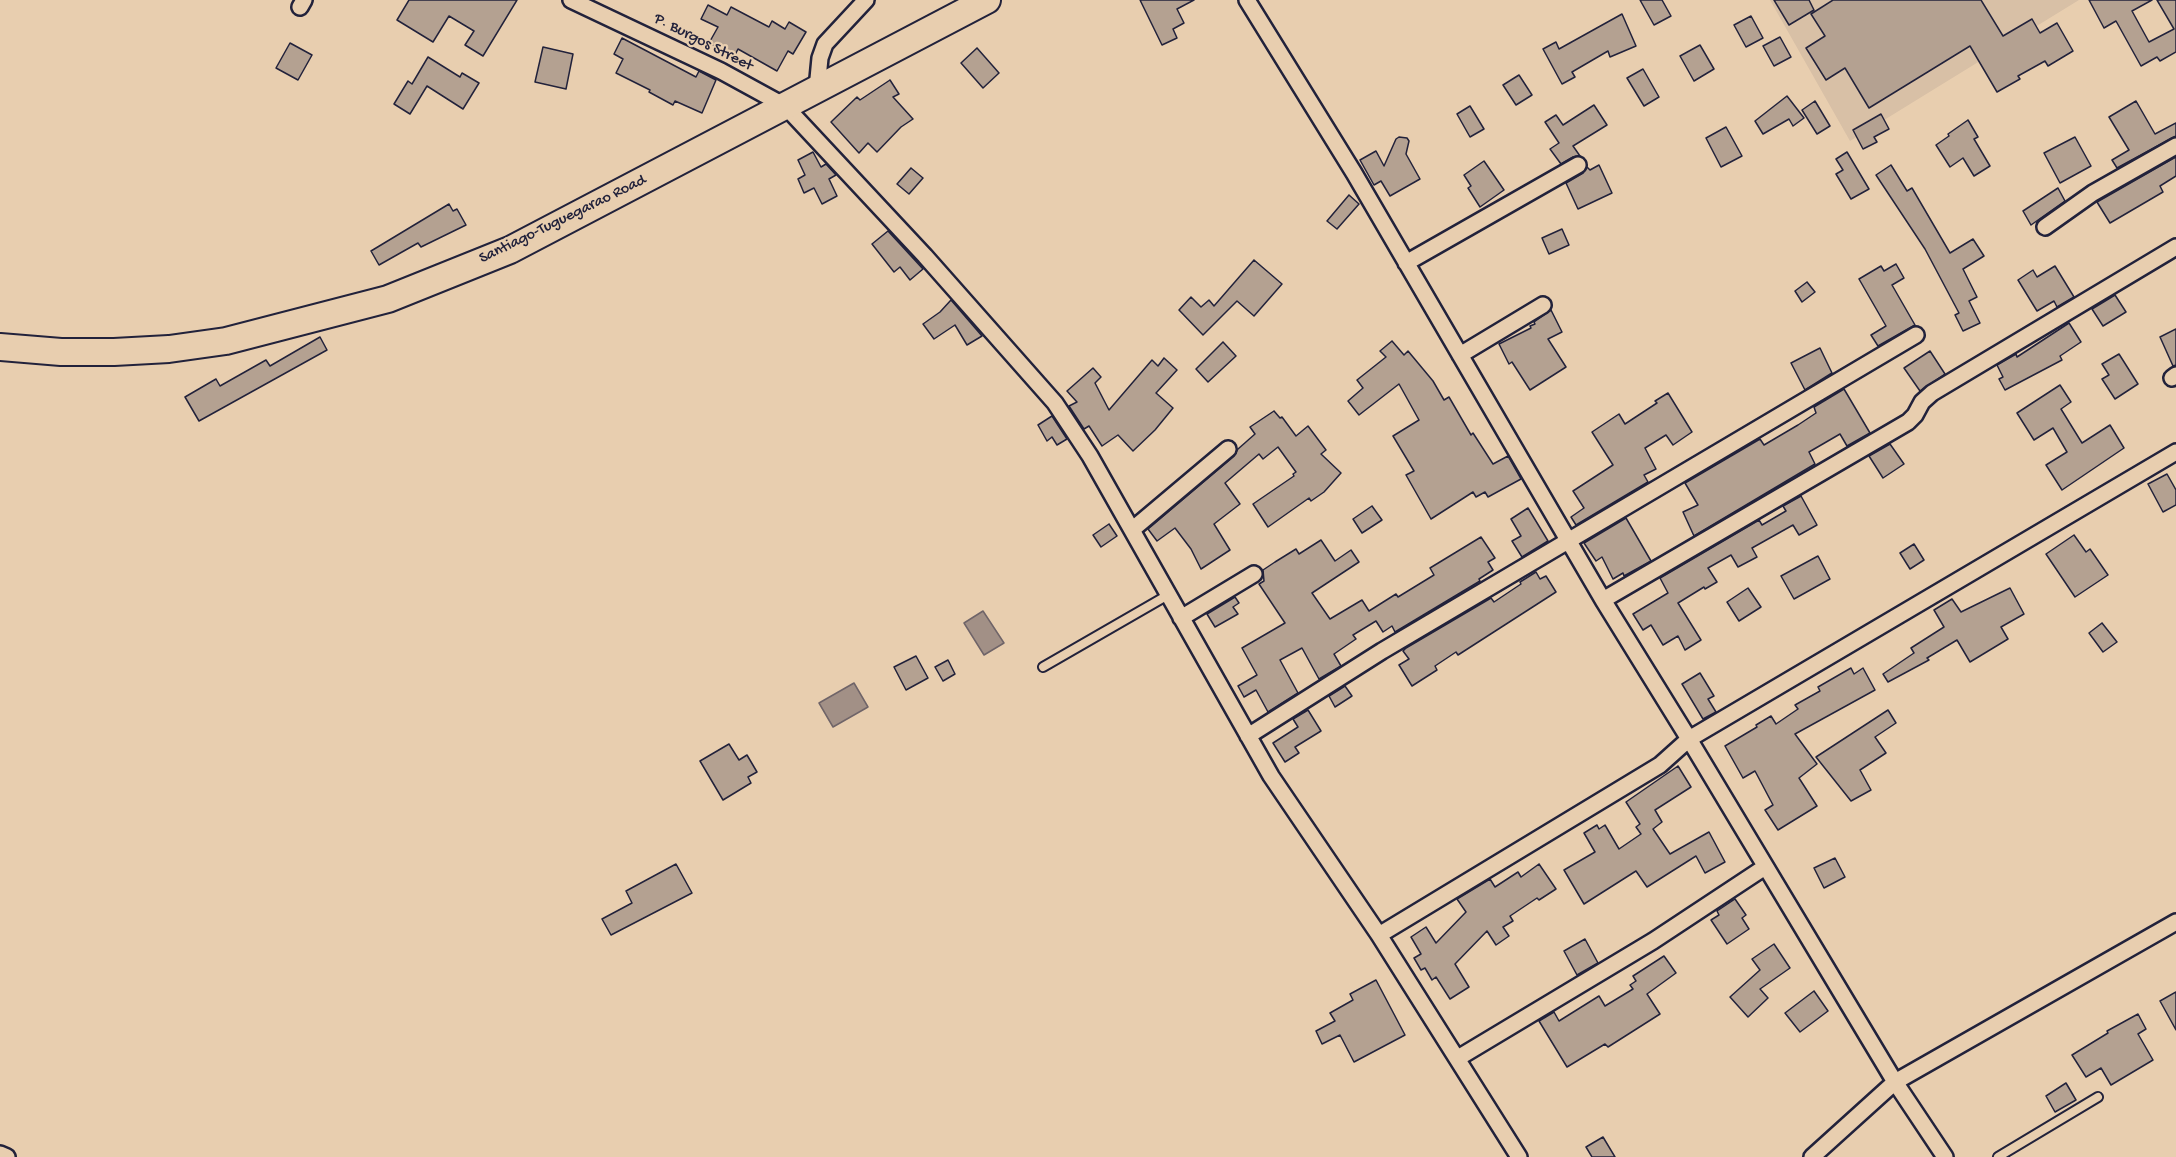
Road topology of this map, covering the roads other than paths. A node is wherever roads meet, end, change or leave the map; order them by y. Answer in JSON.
{"nodes":[{"id":1,"x":571,"y":0,"type":"edge"},
{"id":2,"x":866,"y":0,"type":"edge"},
{"id":3,"x":987,"y":0,"type":"edge"},
{"id":4,"x":1247,"y":0,"type":"edge"},
{"id":5,"x":817,"y":89,"type":"junction"},
{"id":6,"x":785,"y":106,"type":"junction"},
{"id":7,"x":2176,"y":146,"type":"edge"},
{"id":8,"x":1578,"y":165,"type":"dead end"},
{"id":9,"x":2045,"y":227,"type":"dead end"},
{"id":10,"x":2176,"y":247,"type":"edge"},
{"id":11,"x":1406,"y":263,"type":"junction"},
{"id":12,"x":1544,"y":305,"type":"dead end"},
{"id":13,"x":1916,"y":335,"type":"dead end"},
{"id":14,"x":0,"y":347,"type":"edge"},
{"id":15,"x":1460,"y":355,"type":"junction"},
{"id":16,"x":1228,"y":449,"type":"dead end"},
{"id":17,"x":2176,"y":452,"type":"edge"},
{"id":18,"x":1133,"y":529,"type":"junction"},
{"id":19,"x":1567,"y":540,"type":"junction"},
{"id":20,"x":1254,"y":574,"type":"dead end"},
{"id":21,"x":1168,"y":595,"type":"junction"},
{"id":22,"x":1603,"y":600,"type":"junction"},
{"id":23,"x":1181,"y":618,"type":"junction"},
{"id":24,"x":1043,"y":667,"type":"dead end"},
{"id":25,"x":1248,"y":736,"type":"junction"},
{"id":26,"x":1689,"y":739,"type":"junction"},
{"id":27,"x":1765,"y":867,"type":"junction"},
{"id":28,"x":2176,"y":922,"type":"edge"},
{"id":29,"x":1379,"y":935,"type":"junction"},
{"id":30,"x":1458,"y":1058,"type":"junction"},
{"id":31,"x":1895,"y":1082,"type":"junction"},
{"id":32,"x":2098,"y":1097,"type":"dead end"},
{"id":33,"x":0,"y":1155,"type":"edge"},
{"id":34,"x":7,"y":1157,"type":"edge"},
{"id":35,"x":1519,"y":1157,"type":"edge"},
{"id":36,"x":1812,"y":1157,"type":"edge"},
{"id":37,"x":1945,"y":1157,"type":"edge"},
{"id":38,"x":1998,"y":1157,"type":"edge"}],
"edges":[{"from":1,"to":6,"type":"street","name":"P. Burgos Street"},
{"from":2,"to":5,"type":"street"},
{"from":3,"to":5,"type":"highway","name":"Santiago-Tuguegarao Road"},
{"from":4,"to":11,"type":"street"},
{"from":5,"to":6,"type":"highway","name":"Santiago-Tuguegarao Road"},
{"from":6,"to":14,"type":"highway","name":"Santiago-Tuguegarao Road"},
{"from":6,"to":18,"type":"street","name":"P. Burgos Street"},
{"from":7,"to":9,"type":"street"},
{"from":8,"to":11,"type":"street"},
{"from":10,"to":22,"type":"street"},
{"from":11,"to":15,"type":"street"},
{"from":12,"to":15,"type":"street"},
{"from":13,"to":19,"type":"street"},
{"from":15,"to":19,"type":"street"},
{"from":16,"to":18,"type":"street"},
{"from":17,"to":26,"type":"street"},
{"from":18,"to":21,"type":"street","name":"P. Burgos Street"},
{"from":19,"to":22,"type":"street"},
{"from":19,"to":25,"type":"street"},
{"from":20,"to":23,"type":"street"},
{"from":21,"to":23,"type":"street","name":"P. Burgos Street"},
{"from":21,"to":24,"type":"lane"},
{"from":22,"to":26,"type":"street"},
{"from":23,"to":25,"type":"street","name":"P. Burgos Street"},
{"from":25,"to":29,"type":"street","name":"P. Burgos Street"},
{"from":26,"to":27,"type":"street"},
{"from":26,"to":29,"type":"street"},
{"from":27,"to":30,"type":"street"},
{"from":27,"to":31,"type":"street"},
{"from":28,"to":31,"type":"street"},
{"from":29,"to":30,"type":"street","name":"P. Burgos Street"},
{"from":30,"to":35,"type":"street","name":"P. Burgos Street"},
{"from":31,"to":36,"type":"street"},
{"from":31,"to":37,"type":"street"},
{"from":32,"to":38,"type":"lane"},
{"from":33,"to":34,"type":"street"}]}
